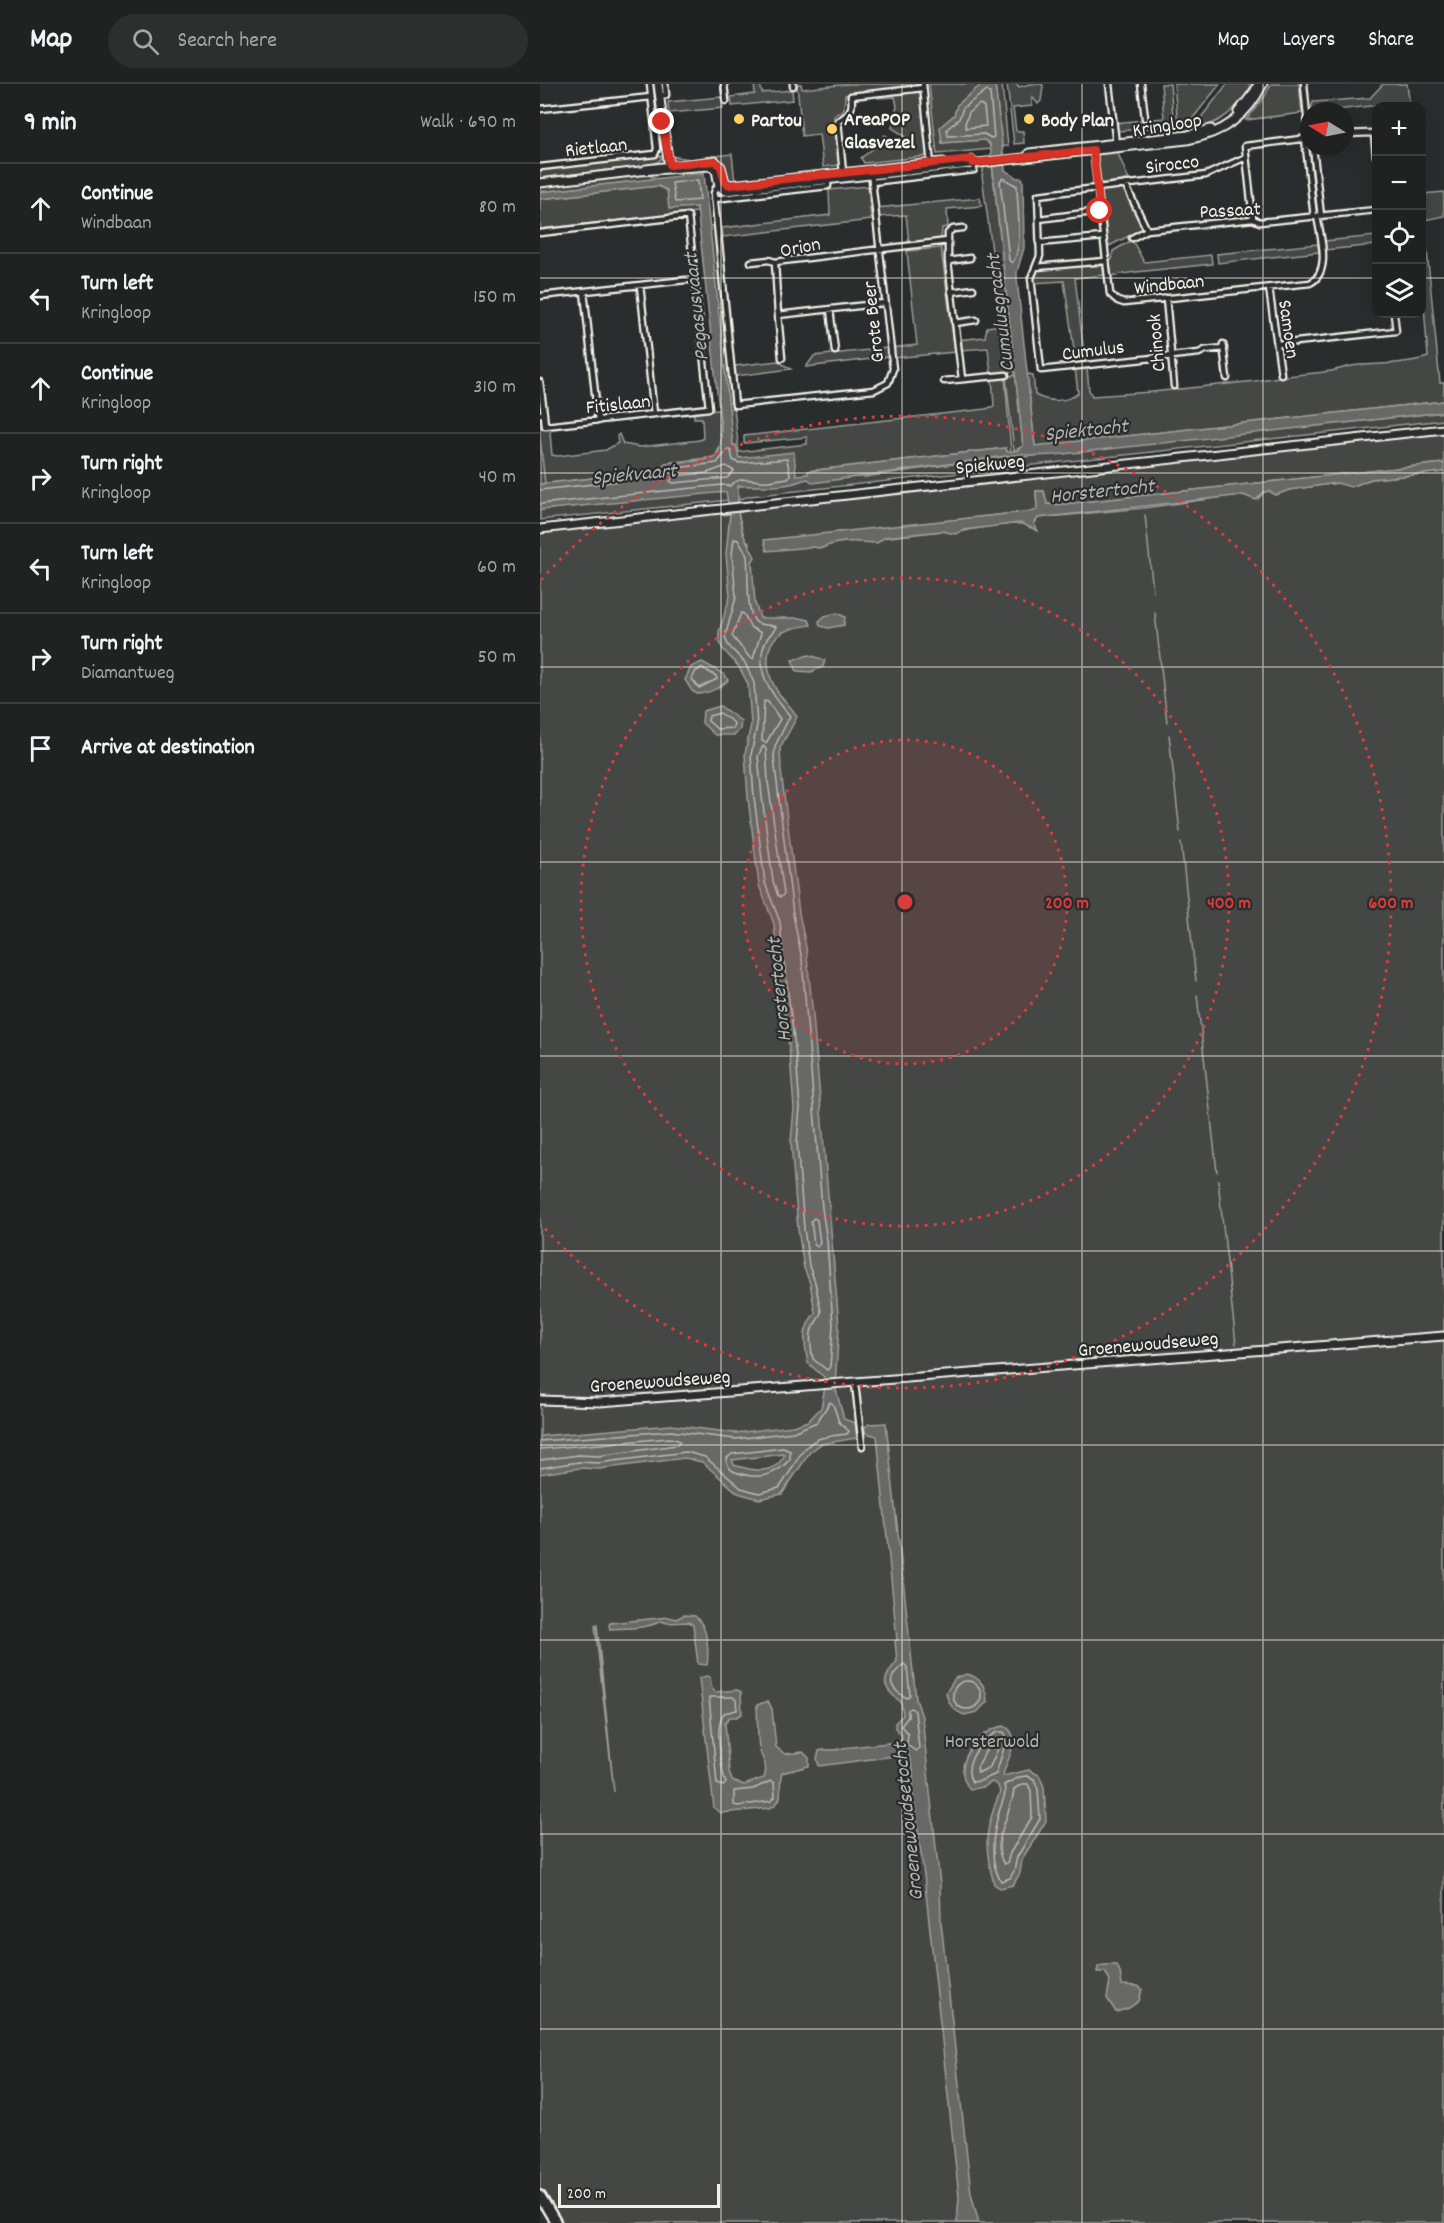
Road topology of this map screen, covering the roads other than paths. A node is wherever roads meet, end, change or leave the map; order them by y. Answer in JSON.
{"nodes":[{"id":1,"x":650,"y":84,"type":"edge"},
{"id":2,"x":658,"y":84,"type":"edge"},
{"id":3,"x":665,"y":84,"type":"edge"},
{"id":4,"x":724,"y":84,"type":"edge"},
{"id":5,"x":1109,"y":84,"type":"edge"},
{"id":6,"x":1141,"y":84,"type":"edge"},
{"id":7,"x":1257,"y":84,"type":"edge"},
{"id":8,"x":1263,"y":84,"type":"edge"},
{"id":9,"x":1304,"y":84,"type":"edge"},
{"id":10,"x":923,"y":86,"type":"edge"},
{"id":11,"x":655,"y":97,"type":"junction"},
{"id":12,"x":726,"y":101,"type":"dead end"},
{"id":13,"x":1305,"y":102,"type":"edge"},
{"id":14,"x":540,"y":109,"type":"edge"},
{"id":15,"x":1145,"y":118,"type":"dead end"},
{"id":16,"x":1372,"y":133,"type":"edge"},
{"id":17,"x":1354,"y":134,"type":"edge"},
{"id":18,"x":1300,"y":139,"type":"edge"},
{"id":19,"x":1116,"y":145,"type":"junction"},
{"id":20,"x":1093,"y":148,"type":"junction"},
{"id":21,"x":1310,"y":156,"type":"edge"},
{"id":22,"x":1314,"y":156,"type":"edge"},
{"id":23,"x":1246,"y":157,"type":"junction"},
{"id":24,"x":973,"y":161,"type":"junction"},
{"id":25,"x":931,"y":166,"type":"junction"},
{"id":26,"x":540,"y":167,"type":"edge"},
{"id":27,"x":667,"y":167,"type":"junction"},
{"id":28,"x":843,"y":173,"type":"junction"},
{"id":29,"x":871,"y":176,"type":"junction"},
{"id":30,"x":828,"y":177,"type":"junction"},
{"id":31,"x":540,"y":183,"type":"edge"},
{"id":32,"x":722,"y":184,"type":"junction"},
{"id":33,"x":1125,"y":184,"type":"junction"},
{"id":34,"x":1097,"y":188,"type":"junction"},
{"id":35,"x":714,"y":199,"type":"junction"},
{"id":36,"x":1372,"y":210,"type":"edge"},
{"id":37,"x":1100,"y":211,"type":"junction"},
{"id":38,"x":1317,"y":216,"type":"junction"},
{"id":39,"x":1039,"y":219,"type":"junction"},
{"id":40,"x":1253,"y":219,"type":"junction"},
{"id":41,"x":963,"y":228,"type":"dead end"},
{"id":42,"x":1148,"y":230,"type":"junction"},
{"id":43,"x":540,"y":233,"type":"edge"},
{"id":44,"x":1103,"y":237,"type":"junction"},
{"id":45,"x":1132,"y":238,"type":"dead end"},
{"id":46,"x":948,"y":241,"type":"junction"},
{"id":47,"x":1039,"y":243,"type":"junction"},
{"id":48,"x":879,"y":250,"type":"junction"},
{"id":49,"x":969,"y":258,"type":"dead end"},
{"id":50,"x":948,"y":261,"type":"junction"},
{"id":51,"x":1106,"y":261,"type":"junction"},
{"id":52,"x":751,"y":262,"type":"dead end"},
{"id":53,"x":775,"y":262,"type":"junction"},
{"id":54,"x":1036,"y":267,"type":"junction"},
{"id":55,"x":695,"y":279,"type":"junction"},
{"id":56,"x":640,"y":285,"type":"junction"},
{"id":57,"x":1269,"y":288,"type":"junction"},
{"id":58,"x":973,"y":289,"type":"dead end"},
{"id":59,"x":584,"y":291,"type":"junction"},
{"id":60,"x":951,"y":292,"type":"junction"},
{"id":61,"x":540,"y":296,"type":"edge"},
{"id":62,"x":1166,"y":298,"type":"junction"},
{"id":63,"x":885,"y":303,"type":"junction"},
{"id":64,"x":830,"y":309,"type":"junction"},
{"id":65,"x":778,"y":315,"type":"junction"},
{"id":66,"x":1394,"y":318,"type":"edge"},
{"id":67,"x":976,"y":320,"type":"dead end"},
{"id":68,"x":955,"y":323,"type":"junction"},
{"id":69,"x":1278,"y":344,"type":"junction"},
{"id":70,"x":835,"y":351,"type":"dead end"},
{"id":71,"x":1170,"y":355,"type":"junction"},
{"id":72,"x":782,"y":358,"type":"dead end"},
{"id":73,"x":1281,"y":374,"type":"dead end"},
{"id":74,"x":1006,"y":375,"type":"dead end"},
{"id":75,"x":1227,"y":378,"type":"dead end"},
{"id":76,"x":962,"y":379,"type":"junction"},
{"id":77,"x":944,"y":381,"type":"dead end"},
{"id":78,"x":540,"y":382,"type":"edge"},
{"id":79,"x":1174,"y":386,"type":"dead end"},
{"id":80,"x":542,"y":414,"type":"edge"},
{"id":81,"x":654,"y":414,"type":"junction"},
{"id":82,"x":598,"y":421,"type":"junction"},
{"id":83,"x":1444,"y":429,"type":"edge"},
{"id":84,"x":540,"y":529,"type":"edge"},
{"id":85,"x":1444,"y":1336,"type":"edge"},
{"id":86,"x":855,"y":1383,"type":"junction"},
{"id":87,"x":540,"y":1400,"type":"edge"},
{"id":88,"x":862,"y":1446,"type":"dead end"},
{"id":89,"x":540,"y":2196,"type":"edge"},
{"id":90,"x":556,"y":2223,"type":"edge"}],
"edges":[{"from":1,"to":11,"type":"street","name":"Rietlaan"},
{"from":2,"to":11,"type":"street"},
{"from":3,"to":11,"type":"street"},
{"from":4,"to":12,"type":"street"},
{"from":5,"to":19,"type":"street"},
{"from":6,"to":15,"type":"street"},
{"from":7,"to":19,"type":"street","name":"Kringloop"},
{"from":8,"to":19,"type":"street","name":"Kringloop"},
{"from":9,"to":13,"type":"street","name":"Windbaan"},
{"from":10,"to":25,"type":"street"},
{"from":10,"to":28,"type":"street"},
{"from":11,"to":14,"type":"street"},
{"from":11,"to":26,"type":"street","name":"Rietlaan"},
{"from":11,"to":27,"type":"street"},
{"from":16,"to":17,"type":"street"},
{"from":18,"to":23,"type":"street","name":"Sirocco"},
{"from":19,"to":20,"type":"street","name":"Kringloop"},
{"from":20,"to":24,"type":"street","name":"Kringloop"},
{"from":20,"to":34,"type":"street","name":"Windbaan"},
{"from":21,"to":38,"type":"street","name":"Windbaan"},
{"from":22,"to":38,"type":"street","name":"Windbaan"},
{"from":23,"to":33,"type":"street","name":"Sirocco"},
{"from":23,"to":40,"type":"street"},
{"from":24,"to":25,"type":"street","name":"Kringloop"},
{"from":24,"to":29,"type":"street"},
{"from":25,"to":29,"type":"street","name":"Kringloop"},
{"from":27,"to":31,"type":"street"},
{"from":27,"to":32,"type":"street"},
{"from":28,"to":29,"type":"street","name":"Kringloop"},
{"from":28,"to":30,"type":"street","name":"Kringloop"},
{"from":29,"to":30,"type":"street","name":"Kringloop"},
{"from":29,"to":48,"type":"street","name":"Grote Beer"},
{"from":30,"to":32,"type":"street","name":"Kringloop"},
{"from":30,"to":35,"type":"street"},
{"from":32,"to":35,"type":"street"},
{"from":33,"to":34,"type":"street","name":"Sirocco"},
{"from":33,"to":42,"type":"street"},
{"from":34,"to":37,"type":"street","name":"Windbaan"},
{"from":34,"to":39,"type":"street","name":"Cumulus"},
{"from":35,"to":63,"type":"street","name":"Grote Beer"},
{"from":36,"to":38,"type":"street","name":"Passaat"},
{"from":37,"to":39,"type":"street"},
{"from":37,"to":44,"type":"street","name":"Windbaan"},
{"from":38,"to":40,"type":"street","name":"Passaat"},
{"from":38,"to":57,"type":"street","name":"Windbaan"},
{"from":39,"to":47,"type":"street","name":"Cumulus"},
{"from":40,"to":42,"type":"street","name":"Passaat"},
{"from":41,"to":46,"type":"street"},
{"from":42,"to":45,"type":"street","name":"Passaat"},
{"from":43,"to":55,"type":"street"},
{"from":44,"to":47,"type":"street"},
{"from":44,"to":51,"type":"street","name":"Windbaan"},
{"from":46,"to":48,"type":"street","name":"Orion"},
{"from":46,"to":50,"type":"street"},
{"from":47,"to":54,"type":"street","name":"Cumulus"},
{"from":48,"to":53,"type":"street","name":"Orion"},
{"from":48,"to":63,"type":"street","name":"Grote Beer"},
{"from":49,"to":50,"type":"street"},
{"from":50,"to":60,"type":"street"},
{"from":51,"to":54,"type":"street"},
{"from":51,"to":62,"type":"street","name":"Windbaan"},
{"from":52,"to":53,"type":"street"},
{"from":53,"to":65,"type":"street","name":"Orion"},
{"from":54,"to":71,"type":"street","name":"Cumulus"},
{"from":55,"to":56,"type":"street"},
{"from":55,"to":81,"type":"street","name":"Fitislaan"},
{"from":56,"to":59,"type":"street"},
{"from":56,"to":81,"type":"street"},
{"from":57,"to":62,"type":"street","name":"Windbaan"},
{"from":57,"to":69,"type":"street","name":"Samoen"},
{"from":58,"to":60,"type":"street"},
{"from":59,"to":61,"type":"street"},
{"from":59,"to":82,"type":"street"},
{"from":60,"to":68,"type":"street"},
{"from":62,"to":71,"type":"street","name":"Chinook"},
{"from":63,"to":64,"type":"street"},
{"from":64,"to":65,"type":"street"},
{"from":64,"to":70,"type":"street"},
{"from":65,"to":72,"type":"street","name":"Orion"},
{"from":66,"to":69,"type":"street"},
{"from":67,"to":68,"type":"street"},
{"from":68,"to":76,"type":"street"},
{"from":69,"to":73,"type":"street","name":"Samoen"},
{"from":71,"to":75,"type":"street"},
{"from":71,"to":79,"type":"street","name":"Chinook"},
{"from":74,"to":76,"type":"street"},
{"from":76,"to":77,"type":"street"},
{"from":78,"to":80,"type":"street"},
{"from":80,"to":82,"type":"street","name":"Fitislaan"},
{"from":81,"to":82,"type":"street","name":"Fitislaan"},
{"from":83,"to":84,"type":"street","name":"Spiekweg"},
{"from":85,"to":86,"type":"street","name":"Groenewoudseweg"},
{"from":86,"to":87,"type":"street","name":"Groenewoudseweg"},
{"from":86,"to":88,"type":"street"},
{"from":89,"to":90,"type":"highway"}]}
